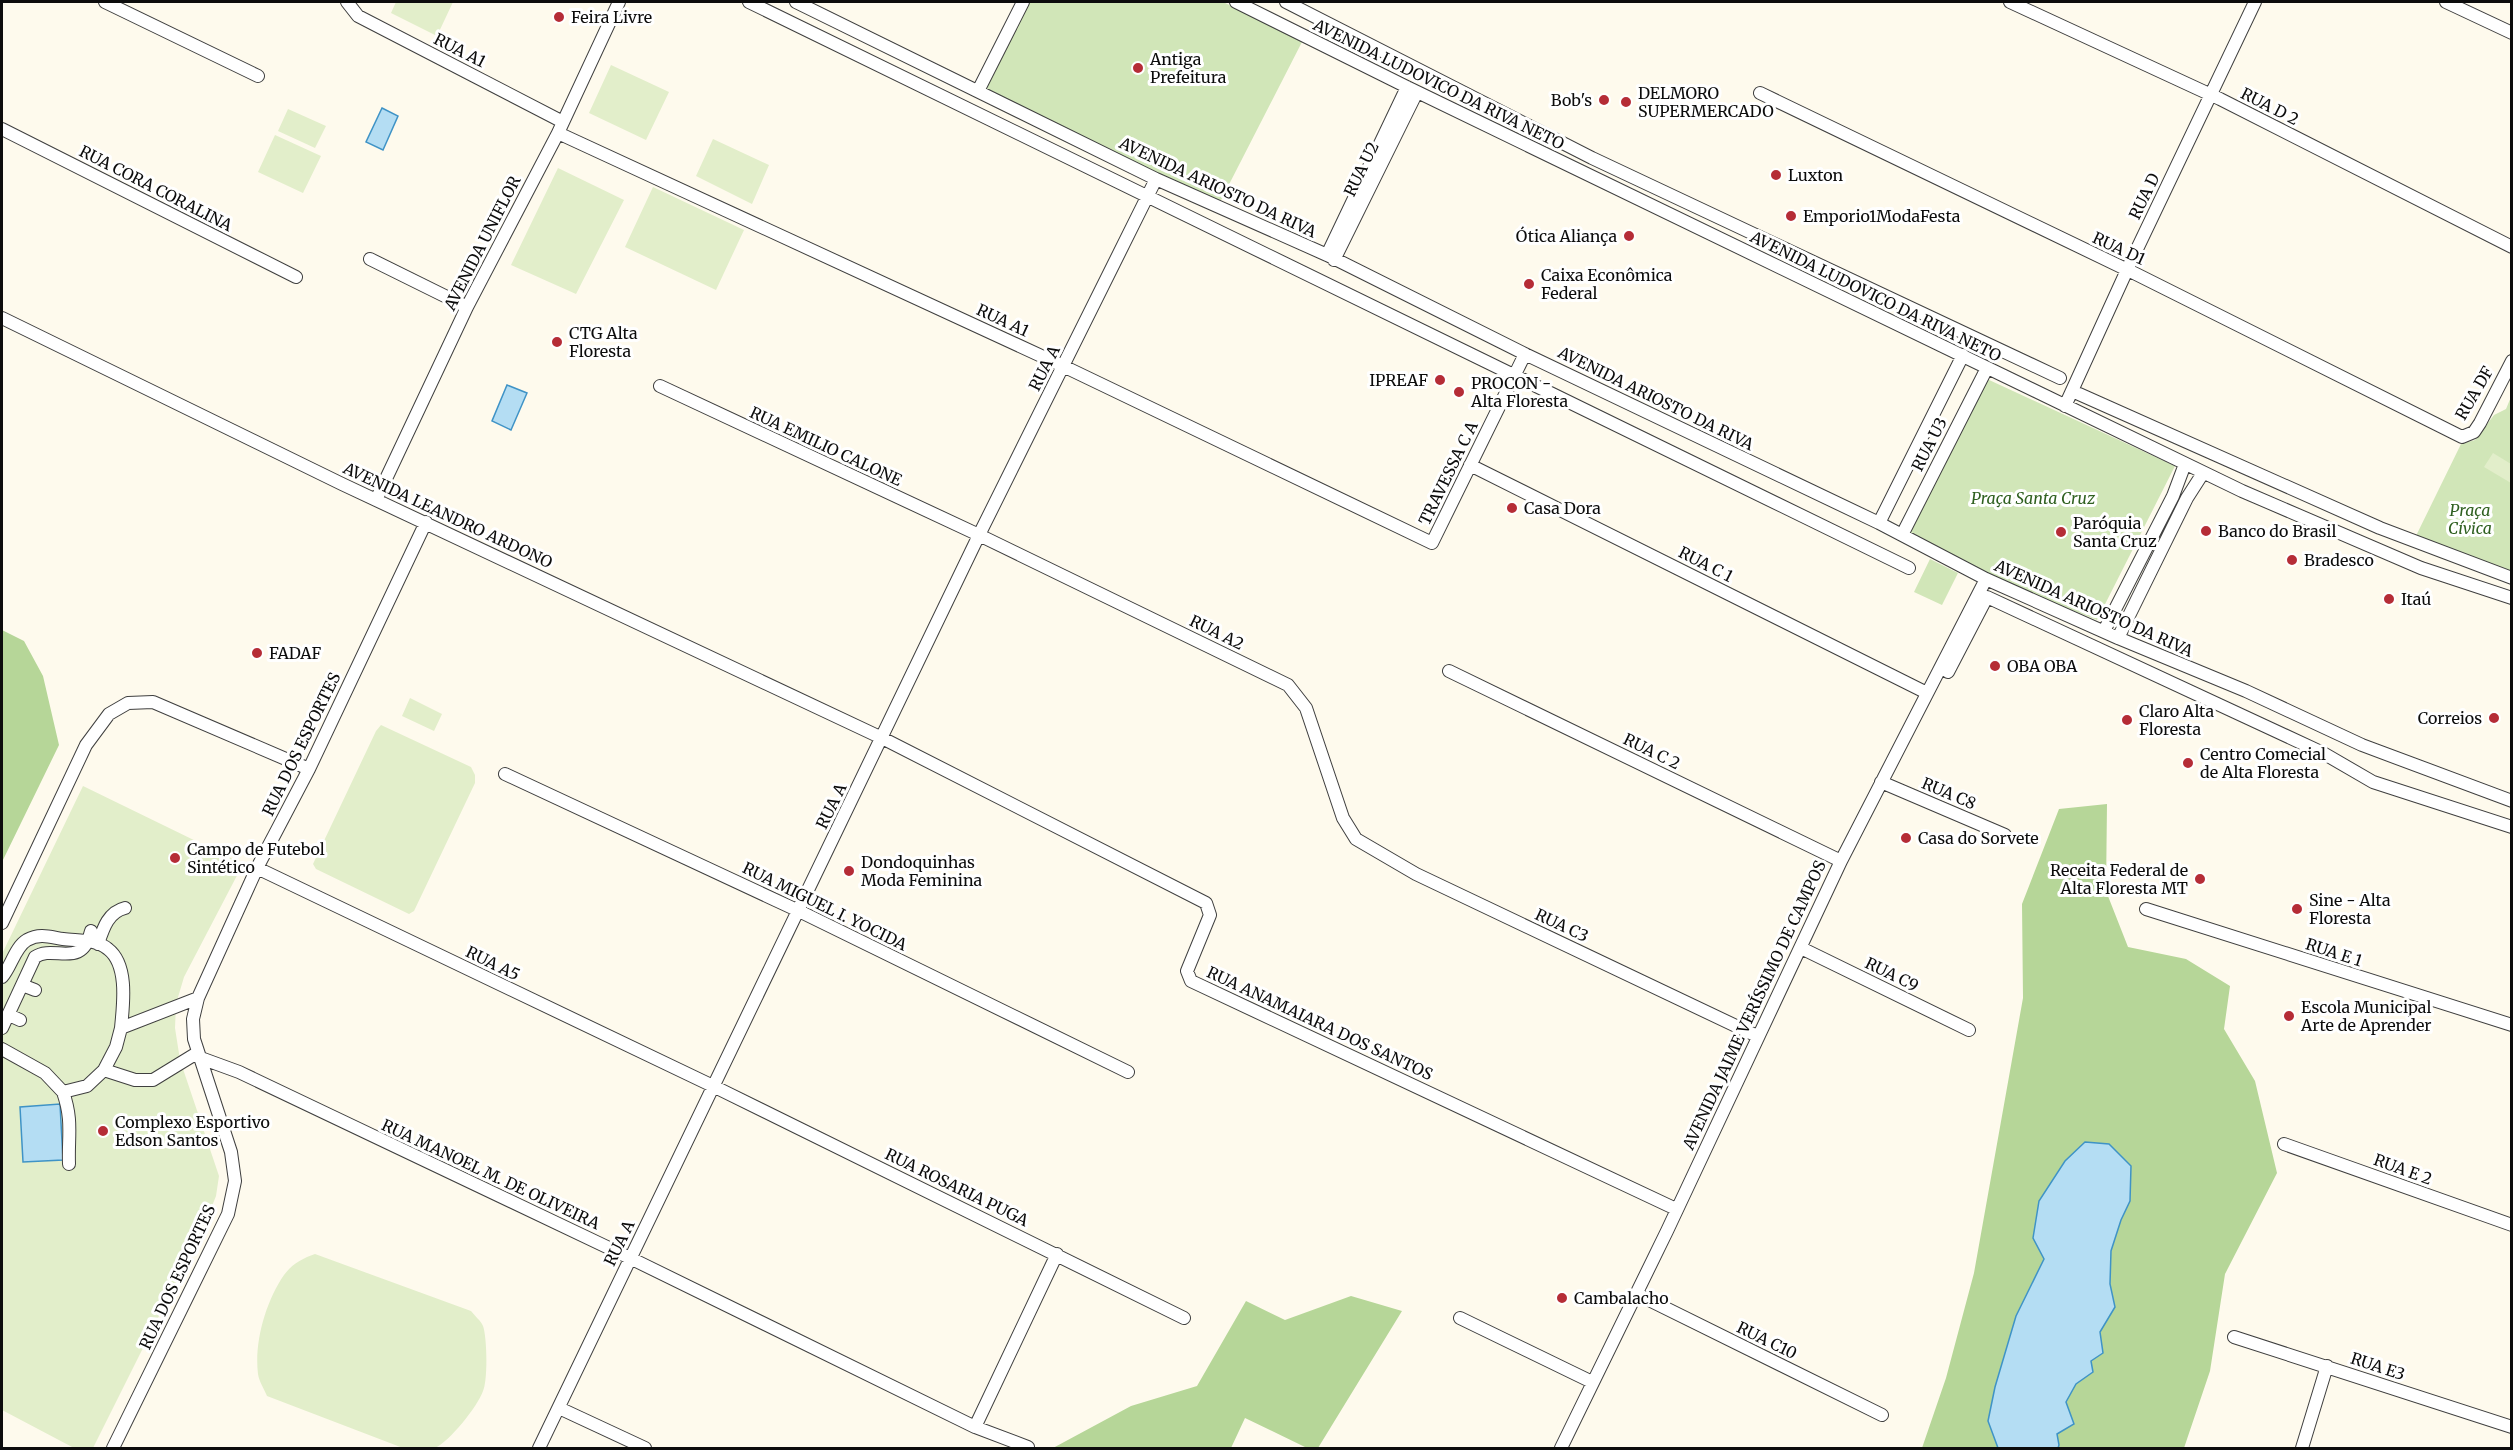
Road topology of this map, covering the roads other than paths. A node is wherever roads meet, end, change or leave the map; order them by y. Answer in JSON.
{"nodes":[{"id":1,"x":105,"y":2,"type":"edge"},
{"id":2,"x":347,"y":2,"type":"edge"},
{"id":3,"x":618,"y":2,"type":"edge"},
{"id":4,"x":749,"y":2,"type":"edge"},
{"id":5,"x":796,"y":2,"type":"edge"},
{"id":6,"x":1023,"y":2,"type":"edge"},
{"id":7,"x":1236,"y":2,"type":"edge"},
{"id":8,"x":1286,"y":2,"type":"edge"},
{"id":9,"x":2010,"y":2,"type":"edge"},
{"id":10,"x":2255,"y":2,"type":"edge"},
{"id":11,"x":2446,"y":2,"type":"edge"},
{"id":12,"x":2511,"y":33,"type":"edge"},
{"id":13,"x":258,"y":76,"type":"dead end"},
{"id":14,"x":1412,"y":90,"type":"junction"},
{"id":15,"x":978,"y":91,"type":"junction"},
{"id":16,"x":1760,"y":93,"type":"dead end"},
{"id":17,"x":2211,"y":95,"type":"junction"},
{"id":18,"x":561,"y":127,"type":"junction"},
{"id":19,"x":2,"y":129,"type":"edge"},
{"id":20,"x":1156,"y":179,"type":"junction"},
{"id":21,"x":1147,"y":196,"type":"junction"},
{"id":22,"x":2511,"y":247,"type":"edge"},
{"id":23,"x":1330,"y":257,"type":"junction"},
{"id":24,"x":370,"y":259,"type":"dead end"},
{"id":25,"x":2127,"y":270,"type":"junction"},
{"id":26,"x":296,"y":277,"type":"dead end"},
{"id":27,"x":467,"y":307,"type":"junction"},
{"id":28,"x":2,"y":318,"type":"edge"},
{"id":29,"x":1525,"y":354,"type":"junction"},
{"id":30,"x":1963,"y":355,"type":"junction"},
{"id":31,"x":2511,"y":361,"type":"edge"},
{"id":32,"x":1063,"y":366,"type":"junction"},
{"id":33,"x":1987,"y":368,"type":"junction"},
{"id":34,"x":1514,"y":375,"type":"junction"},
{"id":35,"x":2060,"y":378,"type":"dead end"},
{"id":36,"x":660,"y":386,"type":"dead end"},
{"id":37,"x":2079,"y":394,"type":"dead end"},
{"id":38,"x":2065,"y":406,"type":"junction"},
{"id":39,"x":2462,"y":437,"type":"joint"},
{"id":40,"x":2185,"y":464,"type":"junction"},
{"id":41,"x":1470,"y":465,"type":"junction"},
{"id":42,"x":2203,"y":473,"type":"junction"},
{"id":43,"x":376,"y":500,"type":"junction"},
{"id":44,"x":426,"y":522,"type":"junction"},
{"id":45,"x":1879,"y":523,"type":"junction"},
{"id":46,"x":979,"y":535,"type":"junction"},
{"id":47,"x":1902,"y":535,"type":"junction"},
{"id":48,"x":1432,"y":543,"type":"joint"},
{"id":49,"x":2144,"y":550,"type":"junction"},
{"id":50,"x":2157,"y":558,"type":"junction"},
{"id":51,"x":1909,"y":568,"type":"dead end"},
{"id":52,"x":2511,"y":578,"type":"edge"},
{"id":53,"x":1986,"y":579,"type":"junction"},
{"id":54,"x":2511,"y":598,"type":"edge"},
{"id":55,"x":2104,"y":631,"type":"junction"},
{"id":56,"x":2118,"y":638,"type":"junction"},
{"id":57,"x":1449,"y":671,"type":"dead end"},
{"id":58,"x":1948,"y":672,"type":"dead end"},
{"id":59,"x":1927,"y":693,"type":"junction"},
{"id":60,"x":882,"y":738,"type":"junction"},
{"id":61,"x":309,"y":769,"type":"junction"},
{"id":62,"x":505,"y":774,"type":"dead end"},
{"id":63,"x":1881,"y":782,"type":"junction"},
{"id":64,"x":2511,"y":801,"type":"edge"},
{"id":65,"x":2511,"y":827,"type":"edge"},
{"id":66,"x":2005,"y":835,"type":"dead end"},
{"id":67,"x":1356,"y":839,"type":"joint"},
{"id":68,"x":1841,"y":861,"type":"junction"},
{"id":69,"x":257,"y":868,"type":"junction"},
{"id":70,"x":125,"y":908,"type":"dead end"},
{"id":71,"x":2146,"y":909,"type":"dead end"},
{"id":72,"x":799,"y":911,"type":"junction"},
{"id":73,"x":2,"y":923,"type":"edge"},
{"id":74,"x":92,"y":939,"type":"junction"},
{"id":75,"x":1801,"y":948,"type":"junction"},
{"id":76,"x":2,"y":977,"type":"edge"},
{"id":77,"x":22,"y":985,"type":"junction"},
{"id":78,"x":34,"y":990,"type":"dead end"},
{"id":79,"x":198,"y":998,"type":"junction"},
{"id":80,"x":2511,"y":1025,"type":"edge"},
{"id":81,"x":2,"y":1028,"type":"edge"},
{"id":82,"x":121,"y":1028,"type":"junction"},
{"id":83,"x":1969,"y":1030,"type":"dead end"},
{"id":84,"x":1757,"y":1036,"type":"junction"},
{"id":85,"x":2,"y":1048,"type":"edge"},
{"id":86,"x":198,"y":1055,"type":"junction"},
{"id":87,"x":104,"y":1070,"type":"junction"},
{"id":88,"x":1128,"y":1072,"type":"dead end"},
{"id":89,"x":715,"y":1087,"type":"junction"},
{"id":90,"x":63,"y":1092,"type":"junction"},
{"id":91,"x":2284,"y":1144,"type":"dead end"},
{"id":92,"x":69,"y":1164,"type":"dead end"},
{"id":93,"x":1676,"y":1209,"type":"junction"},
{"id":94,"x":2511,"y":1225,"type":"edge"},
{"id":95,"x":1057,"y":1254,"type":"junction"},
{"id":96,"x":630,"y":1258,"type":"junction"},
{"id":97,"x":1637,"y":1294,"type":"junction"},
{"id":98,"x":1184,"y":1318,"type":"dead end"},
{"id":99,"x":1460,"y":1318,"type":"dead end"},
{"id":100,"x":2234,"y":1337,"type":"dead end"},
{"id":101,"x":2327,"y":1366,"type":"junction"},
{"id":102,"x":1592,"y":1382,"type":"junction"},
{"id":103,"x":559,"y":1408,"type":"junction"},
{"id":104,"x":1882,"y":1415,"type":"dead end"},
{"id":105,"x":975,"y":1427,"type":"junction"},
{"id":106,"x":2511,"y":1427,"type":"edge"},
{"id":107,"x":1028,"y":1447,"type":"edge"},
{"id":108,"x":113,"y":1449,"type":"edge"},
{"id":109,"x":539,"y":1449,"type":"edge"},
{"id":110,"x":645,"y":1449,"type":"edge"},
{"id":111,"x":1561,"y":1449,"type":"edge"},
{"id":112,"x":2302,"y":1449,"type":"edge"}],
"edges":[{"from":1,"to":13,"type":"street"},
{"from":2,"to":18,"type":"street","name":"RUA A1"},
{"from":3,"to":18,"type":"street","name":"AVENIDA UNIFLOR"},
{"from":4,"to":21,"type":"street"},
{"from":5,"to":15,"type":"street","name":"AVENIDA ARIOSTO DA RIVA"},
{"from":6,"to":15,"type":"street"},
{"from":7,"to":14,"type":"street","name":"AVENIDA LUDOVICO DA RIVA NETO"},
{"from":8,"to":35,"type":"street"},
{"from":9,"to":17,"type":"street","name":"RUA D 2"},
{"from":10,"to":17,"type":"street","name":"RUA D"},
{"from":11,"to":12,"type":"street"},
{"from":14,"to":23,"type":"street","name":"RUA U2"},
{"from":14,"to":30,"type":"street","name":"AVENIDA LUDOVICO DA RIVA NETO"},
{"from":15,"to":20,"type":"street","name":"AVENIDA ARIOSTO DA RIVA"},
{"from":16,"to":25,"type":"street","name":"RUA D1"},
{"from":17,"to":22,"type":"street","name":"RUA D 2"},
{"from":17,"to":25,"type":"street","name":"RUA D"},
{"from":18,"to":27,"type":"street","name":"AVENIDA UNIFLOR"},
{"from":18,"to":32,"type":"street","name":"RUA A1"},
{"from":19,"to":26,"type":"street","name":"RUA CORA CORALINA"},
{"from":20,"to":21,"type":"street","name":"RUA A"},
{"from":20,"to":23,"type":"street","name":"AVENIDA ARIOSTO DA RIVA"},
{"from":21,"to":32,"type":"street","name":"RUA A"},
{"from":21,"to":34,"type":"street"},
{"from":23,"to":29,"type":"street","name":"AVENIDA ARIOSTO DA RIVA"},
{"from":24,"to":27,"type":"street"},
{"from":25,"to":38,"type":"street","name":"RUA D"},
{"from":25,"to":39,"type":"street","name":"RUA D1"},
{"from":27,"to":43,"type":"street","name":"AVENIDA UNIFLOR"},
{"from":28,"to":43,"type":"street","name":"AVENIDA LEANDRO ARDONO"},
{"from":29,"to":34,"type":"street","name":"TRAVESSA C A"},
{"from":29,"to":45,"type":"street","name":"AVENIDA ARIOSTO DA RIVA"},
{"from":30,"to":33,"type":"street","name":"AVENIDA LUDOVICO DA RIVA NETO"},
{"from":30,"to":45,"type":"street","name":"RUA U3"},
{"from":31,"to":39,"type":"street","name":"RUA DF"},
{"from":32,"to":46,"type":"street","name":"RUA A"},
{"from":32,"to":48,"type":"street","name":"RUA A1"},
{"from":33,"to":38,"type":"street","name":"AVENIDA LUDOVICO DA RIVA NETO"},
{"from":33,"to":47,"type":"street","name":"RUA U3"},
{"from":34,"to":41,"type":"street","name":"TRAVESSA C A"},
{"from":34,"to":51,"type":"street"},
{"from":36,"to":46,"type":"street","name":"RUA EMILIO CALONE"},
{"from":37,"to":52,"type":"street"},
{"from":38,"to":40,"type":"street","name":"AVENIDA LUDOVICO DA RIVA NETO"},
{"from":40,"to":42,"type":"street","name":"AVENIDA LUDOVICO DA RIVA NETO"},
{"from":40,"to":49,"type":"street"},
{"from":41,"to":48,"type":"street","name":"TRAVESSA C A"},
{"from":41,"to":59,"type":"street","name":"RUA C 1"},
{"from":42,"to":50,"type":"street"},
{"from":42,"to":54,"type":"street","name":"AVENIDA LUDOVICO DA RIVA NETO"},
{"from":43,"to":44,"type":"street","name":"AVENIDA LEANDRO ARDONO"},
{"from":44,"to":60,"type":"street","name":"AVENIDA LEANDRO ARDONO"},
{"from":44,"to":61,"type":"street","name":"RUA DOS ESPORTES"},
{"from":45,"to":47,"type":"street","name":"AVENIDA ARIOSTO DA RIVA"},
{"from":46,"to":60,"type":"street","name":"RUA A"},
{"from":46,"to":67,"type":"street","name":"RUA A2"},
{"from":47,"to":53,"type":"street","name":"AVENIDA ARIOSTO DA RIVA"},
{"from":49,"to":50,"type":"street"},
{"from":49,"to":55,"type":"street"},
{"from":50,"to":56,"type":"street"},
{"from":53,"to":55,"type":"street","name":"AVENIDA ARIOSTO DA RIVA"},
{"from":53,"to":59,"type":"street","name":"AVENIDA JAIME VERÍSSIMO DE CAMPOS"},
{"from":55,"to":56,"type":"street","name":"AVENIDA ARIOSTO DA RIVA"},
{"from":56,"to":64,"type":"street","name":"AVENIDA ARIOSTO DA RIVA"},
{"from":57,"to":68,"type":"street","name":"RUA C 2"},
{"from":58,"to":65,"type":"street"},
{"from":59,"to":63,"type":"street","name":"AVENIDA JAIME VERÍSSIMO DE CAMPOS"},
{"from":60,"to":72,"type":"street","name":"RUA A"},
{"from":60,"to":93,"type":"street","name":"RUA ANAMAIARA DOS SANTOS"},
{"from":61,"to":69,"type":"street","name":"RUA DOS ESPORTES"},
{"from":61,"to":73,"type":"street"},
{"from":62,"to":72,"type":"street","name":"RUA MIGUEL I. YOCIDA"},
{"from":63,"to":66,"type":"street","name":"RUA C8"},
{"from":63,"to":68,"type":"street","name":"AVENIDA JAIME VERÍSSIMO DE CAMPOS"},
{"from":67,"to":84,"type":"street","name":"RUA C3"},
{"from":68,"to":75,"type":"street","name":"AVENIDA JAIME VERÍSSIMO DE CAMPOS"},
{"from":69,"to":79,"type":"street","name":"RUA DOS ESPORTES"},
{"from":69,"to":89,"type":"street","name":"RUA A5"},
{"from":70,"to":74,"type":"street"},
{"from":71,"to":80,"type":"street","name":"RUA E 1"},
{"from":72,"to":88,"type":"street","name":"RUA MIGUEL I. YOCIDA"},
{"from":72,"to":89,"type":"street","name":"RUA A"},
{"from":74,"to":76,"type":"street"},
{"from":74,"to":77,"type":"street"},
{"from":74,"to":82,"type":"street"},
{"from":75,"to":83,"type":"street","name":"RUA C9"},
{"from":75,"to":84,"type":"street","name":"AVENIDA JAIME VERÍSSIMO DE CAMPOS"},
{"from":77,"to":78,"type":"street"},
{"from":77,"to":81,"type":"street"},
{"from":79,"to":82,"type":"street"},
{"from":79,"to":86,"type":"street","name":"RUA DOS ESPORTES"},
{"from":82,"to":87,"type":"street"},
{"from":84,"to":93,"type":"street","name":"AVENIDA JAIME VERÍSSIMO DE CAMPOS"},
{"from":85,"to":90,"type":"street"},
{"from":86,"to":87,"type":"street"},
{"from":86,"to":96,"type":"street","name":"RUA MANOEL M. DE OLIVEIRA"},
{"from":86,"to":108,"type":"street","name":"RUA DOS ESPORTES"},
{"from":87,"to":90,"type":"street"},
{"from":89,"to":95,"type":"street","name":"RUA ROSARIA PUGA"},
{"from":89,"to":96,"type":"street","name":"RUA A"},
{"from":90,"to":92,"type":"street"},
{"from":91,"to":94,"type":"street","name":"RUA E 2"},
{"from":93,"to":97,"type":"street","name":"AVENIDA JAIME VERÍSSIMO DE CAMPOS"},
{"from":95,"to":98,"type":"street","name":"RUA ROSARIA PUGA"},
{"from":95,"to":105,"type":"street"},
{"from":96,"to":103,"type":"street","name":"RUA A"},
{"from":96,"to":105,"type":"street","name":"RUA MANOEL M. DE OLIVEIRA"},
{"from":97,"to":102,"type":"street","name":"AVENIDA JAIME VERÍSSIMO DE CAMPOS"},
{"from":97,"to":104,"type":"street","name":"RUA C10"},
{"from":99,"to":102,"type":"street"},
{"from":100,"to":101,"type":"street","name":"RUA E3"},
{"from":101,"to":106,"type":"street","name":"RUA E3"},
{"from":101,"to":112,"type":"street"},
{"from":102,"to":111,"type":"street","name":"AVENIDA JAIME VERÍSSIMO DE CAMPOS"},
{"from":103,"to":109,"type":"street","name":"RUA A"},
{"from":103,"to":110,"type":"street"},
{"from":105,"to":107,"type":"street","name":"RUA MANOEL M. DE OLIVEIRA"}]}
